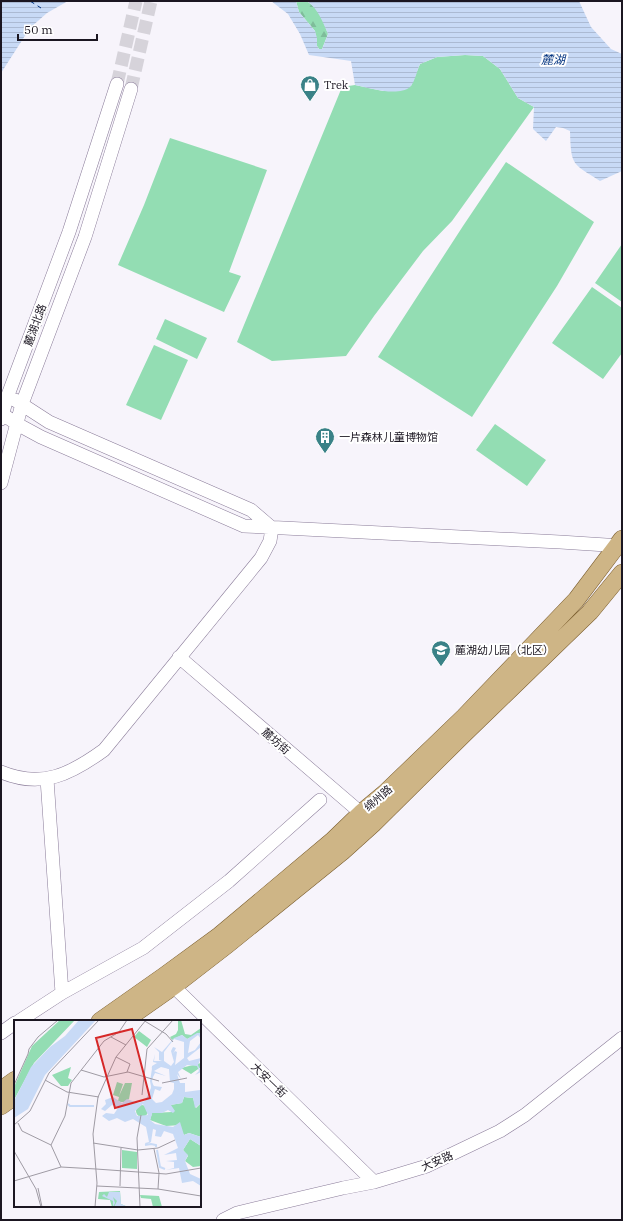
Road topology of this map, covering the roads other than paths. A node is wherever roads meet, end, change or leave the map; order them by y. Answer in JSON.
{"nodes":[{"id":1,"x":116,"y":84,"type":"tunnel mouth"},
{"id":2,"x":131,"y":89,"type":"tunnel mouth"},
{"id":3,"x":4,"y":392,"type":"edge"},
{"id":4,"x":22,"y":404,"type":"junction"},
{"id":5,"x":1,"y":415,"type":"edge"},
{"id":6,"x":16,"y":424,"type":"junction"},
{"id":7,"x":1,"y":483,"type":"edge"},
{"id":8,"x":272,"y":528,"type":"junction"},
{"id":9,"x":621,"y":544,"type":"edge"},
{"id":10,"x":622,"y":573,"type":"edge"},
{"id":11,"x":179,"y":657,"type":"junction"},
{"id":12,"x":1,"y":772,"type":"edge"},
{"id":13,"x":46,"y":779,"type":"junction"},
{"id":14,"x":320,"y":800,"type":"dead end"},
{"id":15,"x":367,"y":818,"type":"junction"},
{"id":16,"x":169,"y":981,"type":"junction"},
{"id":17,"x":62,"y":993,"type":"junction"},
{"id":18,"x":21,"y":1020,"type":"edge"},
{"id":19,"x":102,"y":1020,"type":"edge"},
{"id":20,"x":125,"y":1020,"type":"edge"},
{"id":21,"x":14,"y":1025,"type":"edge"},
{"id":22,"x":1,"y":1033,"type":"edge"},
{"id":23,"x":622,"y":1038,"type":"edge"},
{"id":24,"x":14,"y":1081,"type":"edge"},
{"id":25,"x":1,"y":1090,"type":"edge"},
{"id":26,"x":14,"y":1097,"type":"edge"},
{"id":27,"x":1,"y":1106,"type":"edge"},
{"id":28,"x":374,"y":1182,"type":"junction"},
{"id":29,"x":223,"y":1220,"type":"edge"}],
"edges":[{"from":1,"to":3,"type":"street","name":"麓湖北路"},
{"from":2,"to":4,"type":"street"},
{"from":3,"to":4,"type":"street"},
{"from":3,"to":5,"type":"street","name":"麓湖北路"},
{"from":4,"to":6,"type":"street"},
{"from":4,"to":8,"type":"street"},
{"from":5,"to":6,"type":"street"},
{"from":6,"to":7,"type":"street"},
{"from":6,"to":8,"type":"street"},
{"from":8,"to":9,"type":"street"},
{"from":8,"to":11,"type":"street"},
{"from":9,"to":15,"type":"main road","name":"绵州路"},
{"from":10,"to":15,"type":"main road","name":"绵州路"},
{"from":11,"to":13,"type":"street"},
{"from":11,"to":15,"type":"street","name":"麓坊街"},
{"from":12,"to":13,"type":"street"},
{"from":13,"to":17,"type":"street"},
{"from":14,"to":17,"type":"street"},
{"from":15,"to":16,"type":"main road","name":"绵州路"},
{"from":16,"to":19,"type":"main road","name":"绵州路"},
{"from":16,"to":20,"type":"main road","name":"绵州路"},
{"from":16,"to":28,"type":"street","name":"大安一街"},
{"from":17,"to":18,"type":"street"},
{"from":21,"to":22,"type":"street"},
{"from":23,"to":28,"type":"street","name":"大安路"},
{"from":24,"to":25,"type":"main road"},
{"from":26,"to":27,"type":"main road"},
{"from":28,"to":29,"type":"street","name":"大安路"}]}
